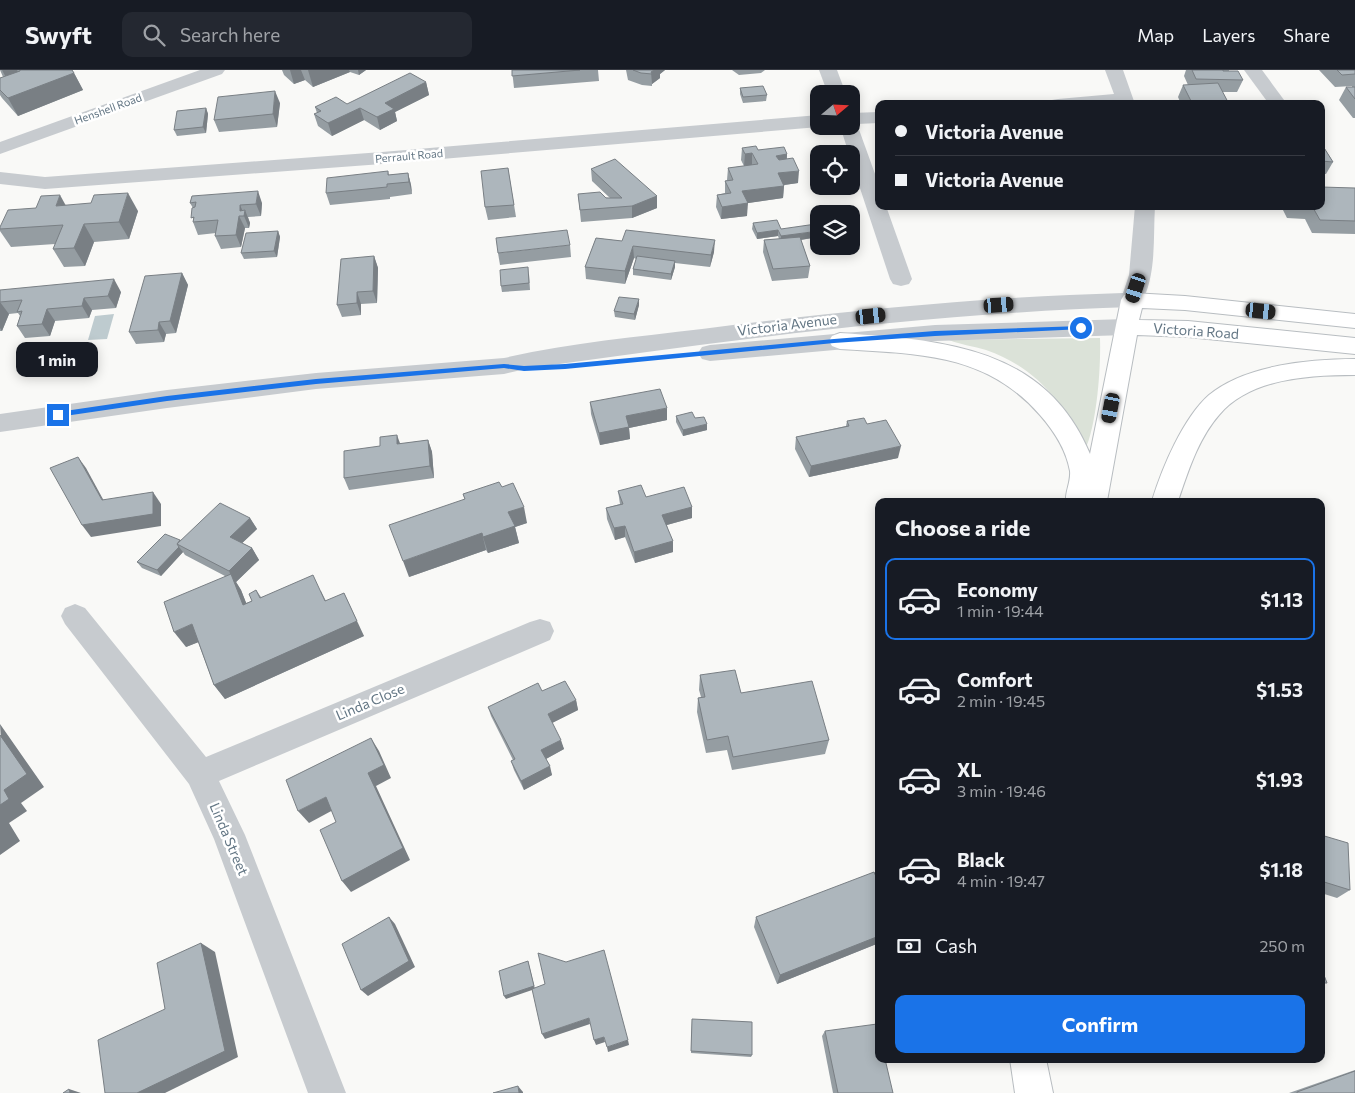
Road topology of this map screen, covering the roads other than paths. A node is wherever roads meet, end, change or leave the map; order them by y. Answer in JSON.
{"nodes":[{"id":1,"x":216,"y":70,"type":"edge"},
{"id":2,"x":828,"y":70,"type":"edge"},
{"id":3,"x":1114,"y":70,"type":"edge"},
{"id":4,"x":1253,"y":70,"type":"edge"},
{"id":5,"x":834,"y":85,"type":"edge"},
{"id":6,"x":1125,"y":100,"type":"edge"},
{"id":7,"x":1275,"y":100,"type":"edge"},
{"id":8,"x":875,"y":116,"type":"edge"},
{"id":9,"x":860,"y":117,"type":"edge"},
{"id":10,"x":810,"y":122,"type":"edge"},
{"id":11,"x":852,"y":135,"type":"edge"},
{"id":12,"x":0,"y":148,"type":"edge"},
{"id":13,"x":0,"y":178,"type":"edge"},
{"id":14,"x":875,"y":202,"type":"edge"},
{"id":15,"x":878,"y":210,"type":"edge"},
{"id":16,"x":1145,"y":210,"type":"edge"},
{"id":17,"x":901,"y":279,"type":"dead end"},
{"id":18,"x":1132,"y":300,"type":"junction"},
{"id":19,"x":1355,"y":321,"type":"edge"},
{"id":20,"x":1126,"y":327,"type":"junction"},
{"id":21,"x":840,"y":341,"type":"junction"},
{"id":22,"x":1355,"y":346,"type":"edge"},
{"id":23,"x":504,"y":366,"type":"junction"},
{"id":24,"x":1355,"y":367,"type":"edge"},
{"id":25,"x":0,"y":423,"type":"edge"},
{"id":26,"x":1079,"y":498,"type":"edge"},
{"id":27,"x":1095,"y":498,"type":"edge"},
{"id":28,"x":1166,"y":498,"type":"edge"},
{"id":29,"x":75,"y":616,"type":"dead end"},
{"id":30,"x":540,"y":631,"type":"dead end"},
{"id":31,"x":200,"y":774,"type":"junction"},
{"id":32,"x":1029,"y":1063,"type":"edge"},
{"id":33,"x":327,"y":1093,"type":"edge"},
{"id":34,"x":1034,"y":1093,"type":"edge"}],
"edges":[{"from":1,"to":12,"type":"street","name":"Henshell Road"},
{"from":2,"to":5,"type":"street"},
{"from":3,"to":6,"type":"street"},
{"from":4,"to":7,"type":"street"},
{"from":8,"to":9,"type":"street"},
{"from":10,"to":13,"type":"street","name":"Perrault Road"},
{"from":11,"to":14,"type":"street"},
{"from":15,"to":17,"type":"street"},
{"from":16,"to":18,"type":"street"},
{"from":18,"to":19,"type":"main road","name":"Victoria Road"},
{"from":18,"to":20,"type":"main road"},
{"from":18,"to":23,"type":"street","name":"Victoria Avenue"},
{"from":20,"to":21,"type":"street","name":"Victoria Avenue"},
{"from":20,"to":22,"type":"main road","name":"Victoria Road"},
{"from":20,"to":27,"type":"main road"},
{"from":21,"to":23,"type":"street","name":"Victoria Avenue"},
{"from":21,"to":26,"type":"main road"},
{"from":23,"to":25,"type":"street","name":"Victoria Avenue"},
{"from":24,"to":28,"type":"main road"},
{"from":29,"to":31,"type":"street","name":"Linda Street"},
{"from":30,"to":31,"type":"street","name":"Linda Close"},
{"from":31,"to":33,"type":"street","name":"Linda Street"},
{"from":32,"to":34,"type":"main road"}]}
